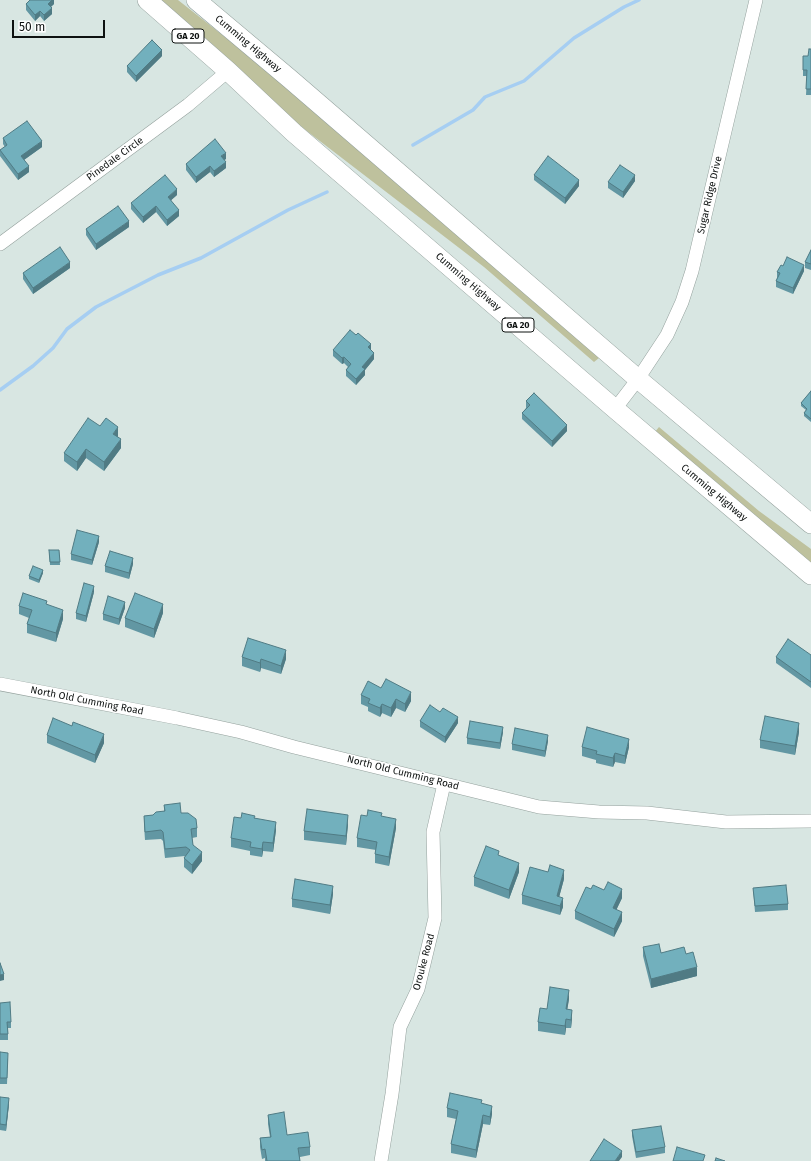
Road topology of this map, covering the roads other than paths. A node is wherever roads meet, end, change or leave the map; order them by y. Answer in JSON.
{"nodes":[{"id":1,"x":148,"y":0,"type":"edge"},
{"id":2,"x":196,"y":0,"type":"edge"},
{"id":3,"x":756,"y":0,"type":"edge"},
{"id":4,"x":228,"y":71,"type":"junction"},
{"id":5,"x":0,"y":244,"type":"edge"},
{"id":6,"x":638,"y":379,"type":"junction"},
{"id":7,"x":615,"y":409,"type":"junction"},
{"id":8,"x":811,"y":524,"type":"edge"},
{"id":9,"x":811,"y":575,"type":"edge"},
{"id":10,"x":0,"y":684,"type":"edge"},
{"id":11,"x":444,"y":784,"type":"junction"},
{"id":12,"x":811,"y":821,"type":"edge"},
{"id":13,"x":381,"y":1161,"type":"edge"}],
"edges":[{"from":1,"to":4,"type":"highway","name":"Cumming Highway","number":"GA 20"},
{"from":2,"to":6,"type":"highway","name":"Cumming Highway"},
{"from":3,"to":6,"type":"street","name":"Sugar Ridge Drive"},
{"from":4,"to":5,"type":"street","name":"Pinedale Circle"},
{"from":4,"to":7,"type":"highway","name":"Cumming Highway","number":"GA 20"},
{"from":6,"to":7,"type":"street","name":"Sugar Ridge Drive"},
{"from":6,"to":8,"type":"highway","name":"Cumming Highway"},
{"from":7,"to":9,"type":"highway","name":"Cumming Highway","number":"GA 20"},
{"from":10,"to":11,"type":"street","name":"North Old Cumming Road"},
{"from":11,"to":12,"type":"street","name":"North Old Cumming Road"},
{"from":11,"to":13,"type":"street","name":"Orouke Road"}]}
